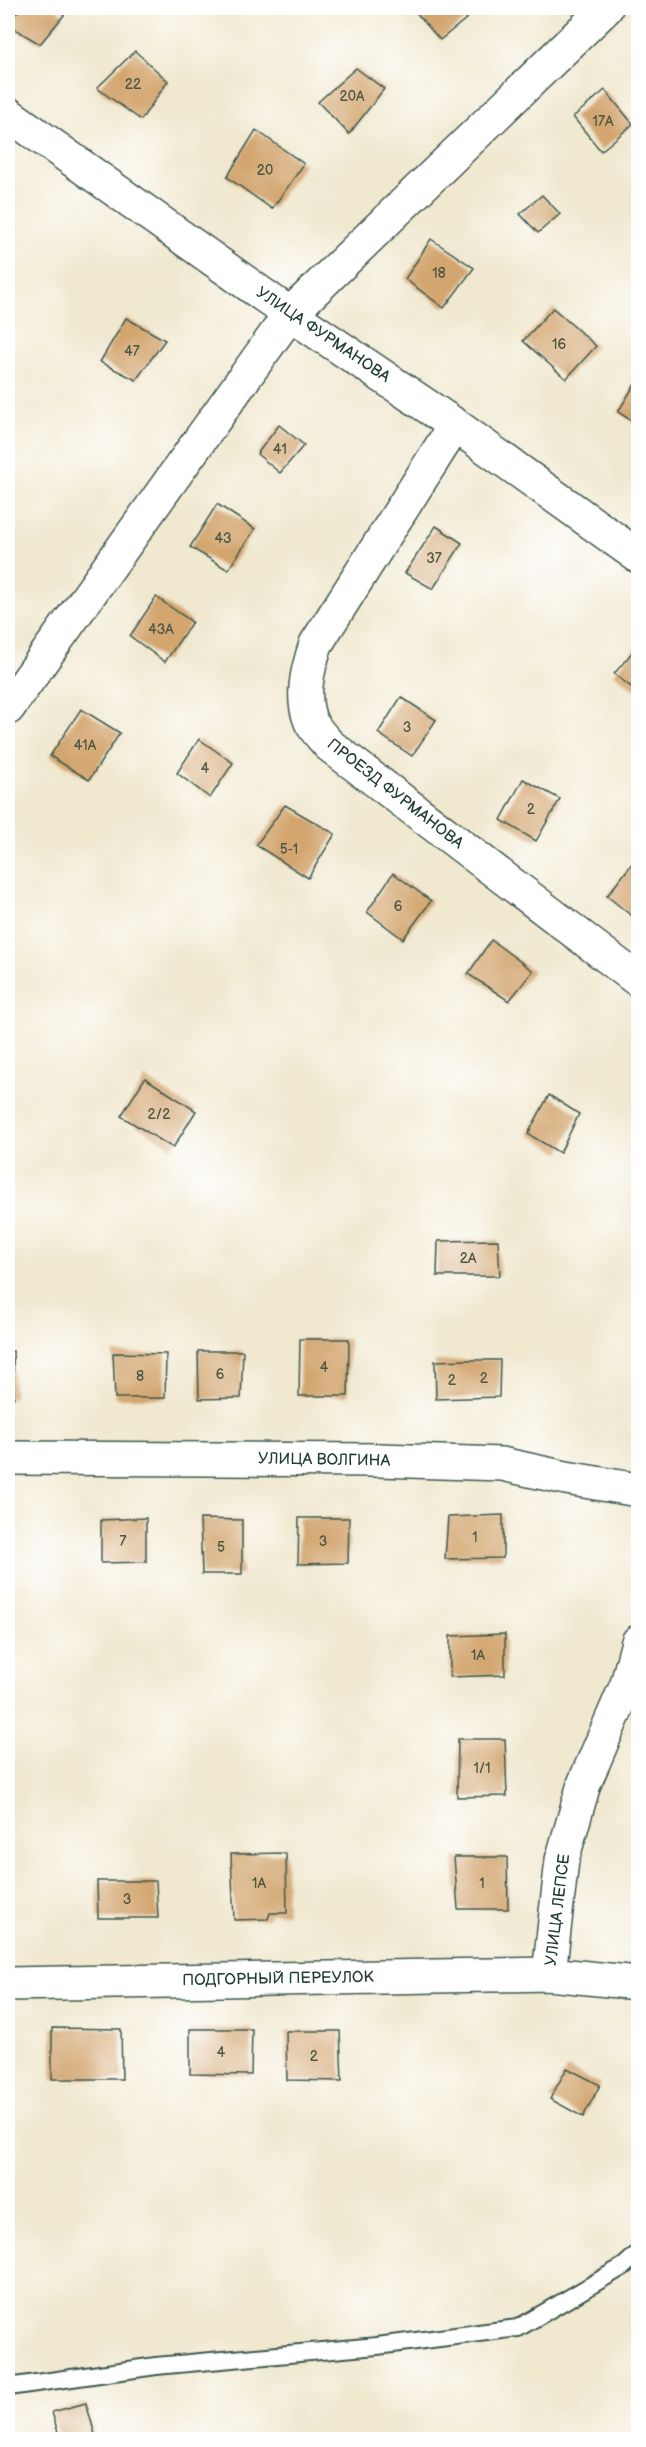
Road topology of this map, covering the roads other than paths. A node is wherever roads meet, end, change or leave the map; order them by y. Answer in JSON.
{"nodes":[{"id":1,"x":606,"y":8,"type":"edge"},
{"id":2,"x":8,"y":114,"type":"edge"},
{"id":3,"x":290,"y":314,"type":"junction"},
{"id":4,"x":455,"y":425,"type":"junction"},
{"id":5,"x":639,"y":556,"type":"edge"},
{"id":6,"x":8,"y":708,"type":"edge"},
{"id":7,"x":639,"y":980,"type":"edge"},
{"id":8,"x":8,"y":1458,"type":"edge"},
{"id":9,"x":639,"y":1490,"type":"edge"},
{"id":10,"x":639,"y":1642,"type":"edge"},
{"id":11,"x":549,"y":1974,"type":"junction"},
{"id":12,"x":639,"y":1983,"type":"edge"},
{"id":13,"x":8,"y":1984,"type":"edge"},
{"id":14,"x":639,"y":2253,"type":"edge"},
{"id":15,"x":8,"y":2387,"type":"edge"}],
"edges":[{"from":1,"to":3,"type":"street"},
{"from":2,"to":3,"type":"street","name":"УЛИЦА ФУРМАНОВА"},
{"from":3,"to":4,"type":"street","name":"УЛИЦА ФУРМАНОВА"},
{"from":3,"to":6,"type":"street"},
{"from":4,"to":5,"type":"street","name":"УЛИЦА ФУРМАНОВА"},
{"from":4,"to":7,"type":"street","name":"ПРОЕЗД ФУРМАНОВА"},
{"from":8,"to":9,"type":"street","name":"УЛИЦА ВОЛГИНА"},
{"from":10,"to":11,"type":"street","name":"УЛИЦА ЛЕПСЕ"},
{"from":11,"to":12,"type":"street","name":"ПОДГОРНЫЙ ПЕРЕУЛОК"},
{"from":11,"to":13,"type":"street","name":"ПОДГОРНЫЙ ПЕРЕУЛОК"},
{"from":14,"to":15,"type":"lane"}]}
